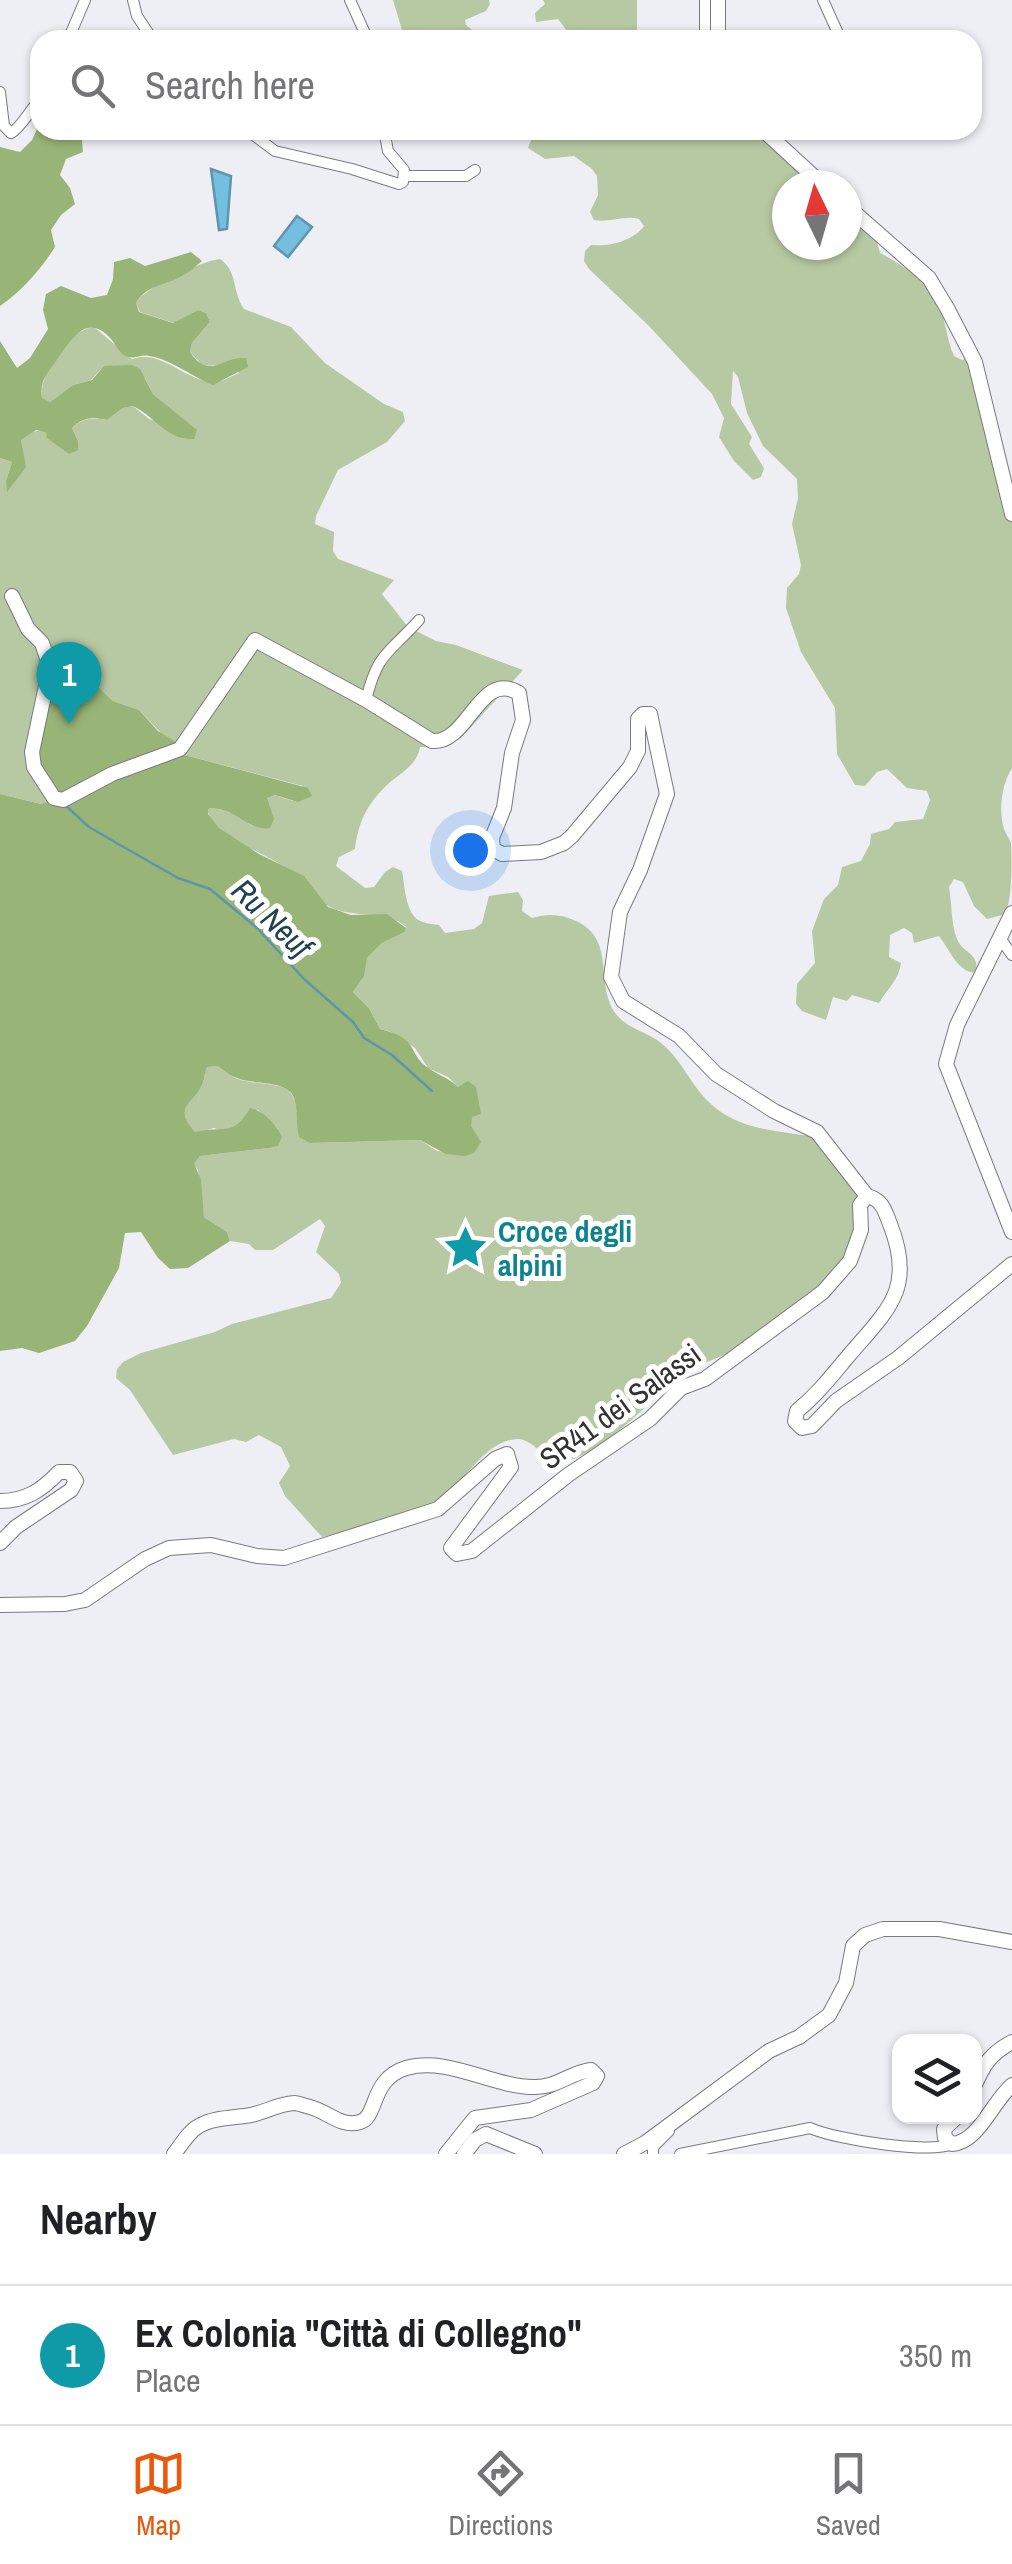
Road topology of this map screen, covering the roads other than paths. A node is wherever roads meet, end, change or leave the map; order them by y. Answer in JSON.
{"nodes":[{"id":1,"x":84,"y":0,"type":"edge"},
{"id":2,"x":133,"y":0,"type":"edge"},
{"id":3,"x":350,"y":0,"type":"edge"},
{"id":4,"x":705,"y":0,"type":"edge"},
{"id":5,"x":718,"y":0,"type":"edge"},
{"id":6,"x":824,"y":0,"type":"edge"},
{"id":7,"x":72,"y":30,"type":"edge"},
{"id":8,"x":147,"y":30,"type":"edge"},
{"id":9,"x":364,"y":30,"type":"edge"},
{"id":10,"x":705,"y":30,"type":"edge"},
{"id":11,"x":718,"y":30,"type":"edge"},
{"id":12,"x":837,"y":30,"type":"edge"},
{"id":13,"x":0,"y":92,"type":"edge"},
{"id":14,"x":30,"y":110,"type":"edge"},
{"id":15,"x":260,"y":140,"type":"edge"},
{"id":16,"x":386,"y":140,"type":"edge"},
{"id":17,"x":774,"y":140,"type":"edge"},
{"id":18,"x":474,"y":170,"type":"dead end"},
{"id":19,"x":807,"y":170,"type":"edge"},
{"id":20,"x":406,"y":176,"type":"junction"},
{"id":21,"x":862,"y":219,"type":"edge"},
{"id":22,"x":1012,"y":514,"type":"edge"},
{"id":23,"x":12,"y":596,"type":"dead end"},
{"id":24,"x":419,"y":620,"type":"dead end"},
{"id":25,"x":366,"y":700,"type":"junction"},
{"id":26,"x":1012,"y":913,"type":"edge"},
{"id":27,"x":1000,"y":938,"type":"junction"},
{"id":28,"x":1012,"y":955,"type":"edge"},
{"id":29,"x":867,"y":1196,"type":"junction"},
{"id":30,"x":1012,"y":1232,"type":"edge"},
{"id":31,"x":1012,"y":1264,"type":"edge"},
{"id":32,"x":0,"y":1502,"type":"edge"},
{"id":33,"x":0,"y":1543,"type":"edge"},
{"id":34,"x":0,"y":1605,"type":"edge"},
{"id":35,"x":1012,"y":1942,"type":"edge"},
{"id":36,"x":1012,"y":2042,"type":"edge"},
{"id":37,"x":982,"y":2061,"type":"edge"},
{"id":38,"x":1012,"y":2085,"type":"edge"},
{"id":39,"x":716,"y":2092,"type":"junction"},
{"id":40,"x":949,"y":2124,"type":"edge"},
{"id":41,"x":952,"y":2144,"type":"junction"},
{"id":42,"x":174,"y":2154,"type":"edge"},
{"id":43,"x":446,"y":2154,"type":"edge"},
{"id":44,"x":464,"y":2154,"type":"edge"},
{"id":45,"x":535,"y":2154,"type":"edge"},
{"id":46,"x":624,"y":2154,"type":"edge"},
{"id":47,"x":654,"y":2154,"type":"edge"},
{"id":48,"x":680,"y":2154,"type":"edge"}],
"edges":[{"from":1,"to":7,"type":"street"},
{"from":2,"to":8,"type":"street"},
{"from":3,"to":9,"type":"street"},
{"from":4,"to":10,"type":"street"},
{"from":5,"to":11,"type":"street"},
{"from":6,"to":12,"type":"street"},
{"from":13,"to":14,"type":"street"},
{"from":15,"to":20,"type":"street"},
{"from":16,"to":20,"type":"street"},
{"from":17,"to":19,"type":"street"},
{"from":18,"to":20,"type":"street"},
{"from":21,"to":22,"type":"street"},
{"from":23,"to":25,"type":"street"},
{"from":24,"to":25,"type":"street"},
{"from":25,"to":29,"type":"street"},
{"from":26,"to":27,"type":"street"},
{"from":27,"to":28,"type":"street"},
{"from":27,"to":30,"type":"street"},
{"from":29,"to":31,"type":"street"},
{"from":29,"to":34,"type":"street","name":"SR41 dei Salassi"},
{"from":32,"to":33,"type":"street"},
{"from":35,"to":39,"type":"street"},
{"from":36,"to":37,"type":"street"},
{"from":38,"to":41,"type":"street"},
{"from":39,"to":46,"type":"street"},
{"from":39,"to":47,"type":"street"},
{"from":40,"to":41,"type":"street"},
{"from":41,"to":48,"type":"street"},
{"from":42,"to":43,"type":"street"},
{"from":44,"to":45,"type":"street"}]}
